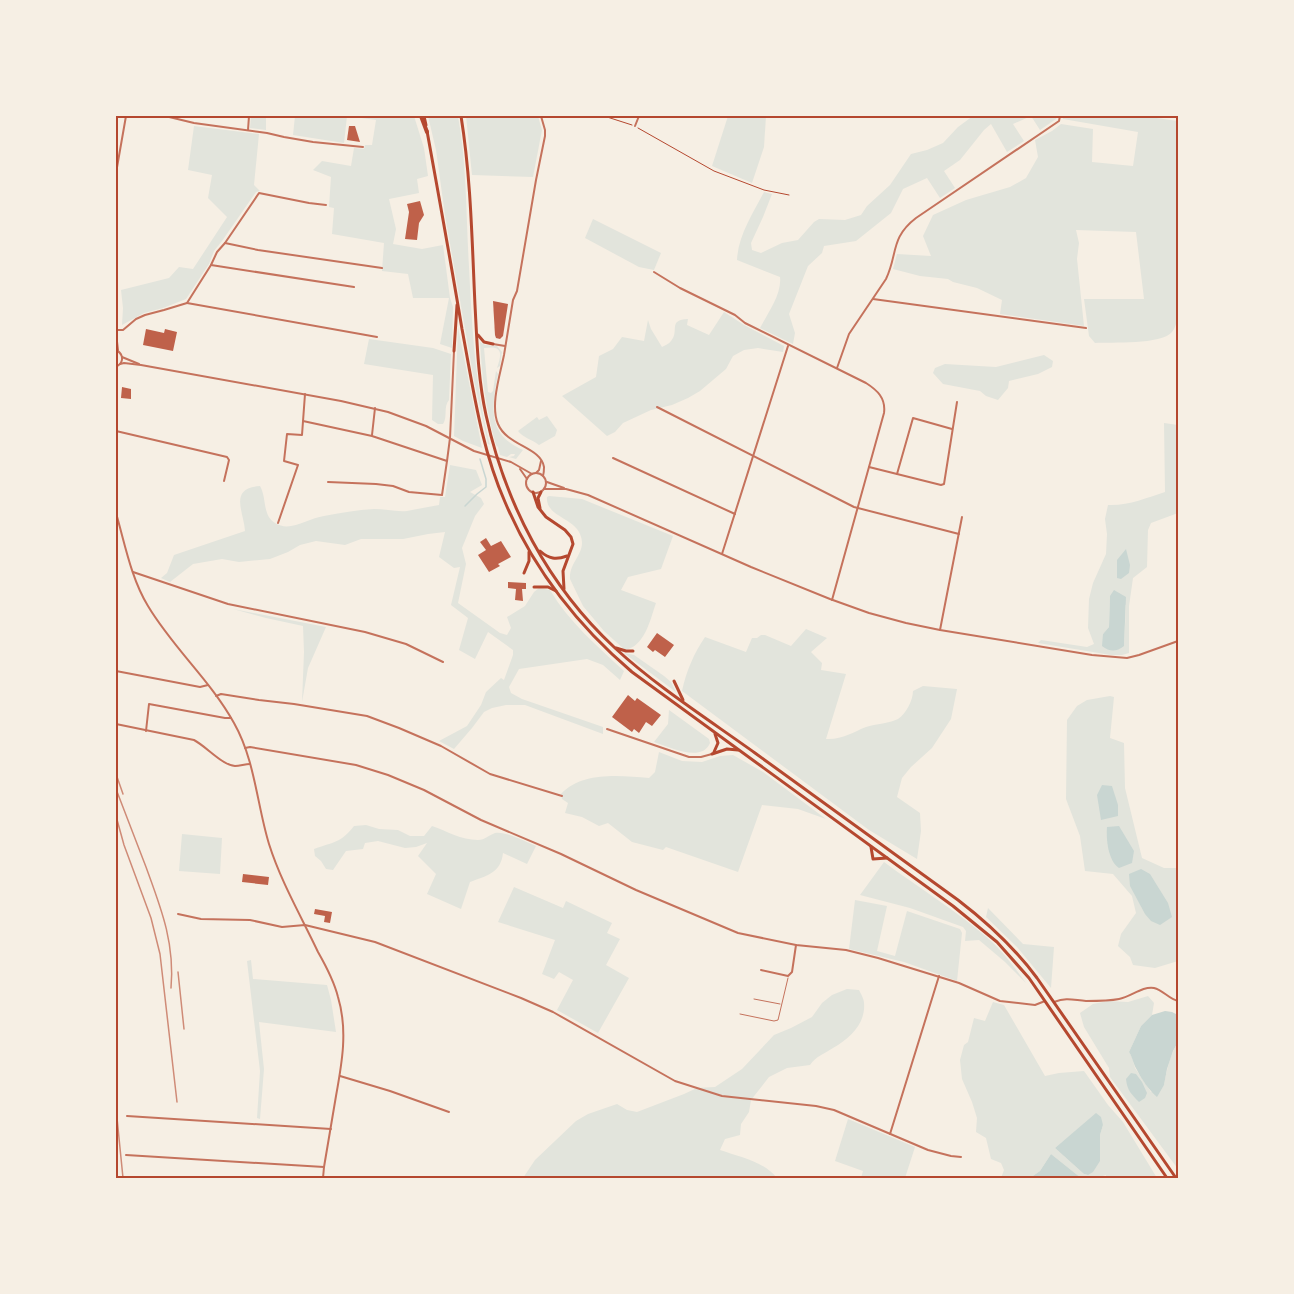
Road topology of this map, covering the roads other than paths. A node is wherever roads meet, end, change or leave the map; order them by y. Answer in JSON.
{"nodes":[{"id":1,"x":126,"y":116,"type":"edge"},
{"id":2,"x":165,"y":116,"type":"edge"},
{"id":3,"x":249,"y":116,"type":"edge"},
{"id":4,"x":423,"y":116,"type":"edge"},
{"id":5,"x":461,"y":116,"type":"edge"},
{"id":6,"x":541,"y":116,"type":"edge"},
{"id":7,"x":639,"y":116,"type":"edge"},
{"id":8,"x":1060,"y":116,"type":"edge"},
{"id":9,"x":635,"y":126,"type":"road end"},
{"id":10,"x":248,"y":130,"type":"junction"},
{"id":11,"x":427,"y":132,"type":"joint"},
{"id":12,"x":363,"y":147,"type":"dead end"},
{"id":13,"x":116,"y":173,"type":"edge"},
{"id":14,"x":326,"y":205,"type":"dead end"},
{"id":15,"x":225,"y":243,"type":"junction"},
{"id":16,"x":211,"y":265,"type":"junction"},
{"id":17,"x":382,"y":268,"type":"dead end"},
{"id":18,"x":654,"y":272,"type":"dead end"},
{"id":19,"x":354,"y":287,"type":"dead end"},
{"id":20,"x":873,"y":299,"type":"junction"},
{"id":21,"x":457,"y":300,"type":"junction"},
{"id":22,"x":187,"y":303,"type":"junction"},
{"id":23,"x":1086,"y":328,"type":"dead end"},
{"id":24,"x":116,"y":332,"type":"edge"},
{"id":25,"x":477,"y":333,"type":"junction"},
{"id":26,"x":377,"y":337,"type":"dead end"},
{"id":27,"x":493,"y":344,"type":"joint"},
{"id":28,"x":788,"y":344,"type":"junction"},
{"id":29,"x":506,"y":346,"type":"junction"},
{"id":30,"x":117,"y":351,"type":"edge"},
{"id":31,"x":454,"y":351,"type":"joint"},
{"id":32,"x":122,"y":356,"type":"junction"},
{"id":33,"x":120,"y":364,"type":"junction"},
{"id":34,"x":141,"y":365,"type":"junction"},
{"id":35,"x":116,"y":367,"type":"edge"},
{"id":36,"x":837,"y":368,"type":"junction"},
{"id":37,"x":305,"y":394,"type":"junction"},
{"id":38,"x":957,"y":402,"type":"dead end"},
{"id":39,"x":657,"y":407,"type":"dead end"},
{"id":40,"x":375,"y":408,"type":"junction"},
{"id":41,"x":303,"y":421,"type":"junction"},
{"id":42,"x":952,"y":429,"type":"junction"},
{"id":43,"x":116,"y":431,"type":"edge"},
{"id":44,"x":372,"y":436,"type":"junction"},
{"id":45,"x":450,"y":438,"type":"junction"},
{"id":46,"x":754,"y":456,"type":"junction"},
{"id":47,"x":613,"y":459,"type":"dead end"},
{"id":48,"x":447,"y":461,"type":"junction"},
{"id":49,"x":541,"y":461,"type":"junction"},
{"id":50,"x":518,"y":466,"type":"junction"},
{"id":51,"x":869,"y":467,"type":"junction"},
{"id":52,"x":536,"y":473,"type":"junction"},
{"id":53,"x":532,"y":474,"type":"junction"},
{"id":54,"x":897,"y":474,"type":"junction"},
{"id":55,"x":543,"y":476,"type":"junction"},
{"id":56,"x":527,"y":479,"type":"junction"},
{"id":57,"x":224,"y":481,"type":"dead end"},
{"id":58,"x":328,"y":482,"type":"dead end"},
{"id":59,"x":546,"y":482,"type":"junction"},
{"id":60,"x":566,"y":489,"type":"junction"},
{"id":61,"x":542,"y":490,"type":"junction"},
{"id":62,"x":533,"y":492,"type":"junction"},
{"id":63,"x":858,"y":508,"type":"junction"},
{"id":64,"x":541,"y":510,"type":"junction"},
{"id":65,"x":116,"y":513,"type":"edge"},
{"id":66,"x":735,"y":514,"type":"junction"},
{"id":67,"x":962,"y":517,"type":"dead end"},
{"id":68,"x":278,"y":523,"type":"dead end"},
{"id":69,"x":959,"y":534,"type":"junction"},
{"id":70,"x":536,"y":548,"type":"junction"},
{"id":71,"x":529,"y":550,"type":"junction"},
{"id":72,"x":722,"y":554,"type":"junction"},
{"id":73,"x":567,"y":556,"type":"junction"},
{"id":74,"x":133,"y":572,"type":"junction"},
{"id":75,"x":524,"y":573,"type":"dead end"},
{"id":76,"x":534,"y":587,"type":"dead end"},
{"id":77,"x":564,"y":591,"type":"junction"},
{"id":78,"x":557,"y":592,"type":"junction"},
{"id":79,"x":832,"y":600,"type":"junction"},
{"id":80,"x":940,"y":630,"type":"junction"},
{"id":81,"x":1179,"y":642,"type":"edge"},
{"id":82,"x":614,"y":647,"type":"junction"},
{"id":83,"x":633,"y":651,"type":"dead end"},
{"id":84,"x":443,"y":662,"type":"dead end"},
{"id":85,"x":116,"y":671,"type":"edge"},
{"id":86,"x":674,"y":681,"type":"dead end"},
{"id":87,"x":208,"y":685,"type":"junction"},
{"id":88,"x":216,"y":696,"type":"junction"},
{"id":89,"x":684,"y":702,"type":"junction"},
{"id":90,"x":231,"y":718,"type":"junction"},
{"id":91,"x":116,"y":724,"type":"edge"},
{"id":92,"x":607,"y":729,"type":"dead end"},
{"id":93,"x":711,"y":730,"type":"junction"},
{"id":94,"x":146,"y":731,"type":"junction"},
{"id":95,"x":245,"y":748,"type":"junction"},
{"id":96,"x":740,"y":751,"type":"junction"},
{"id":97,"x":712,"y":754,"type":"junction"},
{"id":98,"x":250,"y":764,"type":"junction"},
{"id":99,"x":562,"y":796,"type":"dead end"},
{"id":100,"x":870,"y":845,"type":"junction"},
{"id":101,"x":888,"y":858,"type":"junction"},
{"id":102,"x":178,"y":914,"type":"dead end"},
{"id":103,"x":305,"y":925,"type":"junction"},
{"id":104,"x":796,"y":945,"type":"junction"},
{"id":105,"x":760,"y":970,"type":"dead end"},
{"id":106,"x":788,"y":976,"type":"junction"},
{"id":107,"x":939,"y":976,"type":"junction"},
{"id":108,"x":754,"y":999,"type":"dead end"},
{"id":109,"x":1045,"y":1001,"type":"junction"},
{"id":110,"x":1179,"y":1001,"type":"edge"},
{"id":111,"x":1054,"y":1002,"type":"junction"},
{"id":112,"x":782,"y":1005,"type":"junction"},
{"id":113,"x":740,"y":1014,"type":"dead end"},
{"id":114,"x":340,"y":1076,"type":"junction"},
{"id":115,"x":449,"y":1112,"type":"dead end"},
{"id":116,"x":127,"y":1116,"type":"dead end"},
{"id":117,"x":331,"y":1129,"type":"junction"},
{"id":118,"x":890,"y":1134,"type":"junction"},
{"id":119,"x":126,"y":1155,"type":"dead end"},
{"id":120,"x":961,"y":1157,"type":"dead end"},
{"id":121,"x":324,"y":1167,"type":"junction"},
{"id":122,"x":323,"y":1179,"type":"edge"},
{"id":123,"x":1167,"y":1179,"type":"edge"},
{"id":124,"x":1176,"y":1179,"type":"edge"}],
"edges":[{"from":1,"to":13,"type":"street"},
{"from":2,"to":10,"type":"street"},
{"from":3,"to":10,"type":"street"},
{"from":4,"to":11,"type":"highway"},
{"from":5,"to":25,"type":"main road"},
{"from":6,"to":29,"type":"street"},
{"from":7,"to":9,"type":"street"},
{"from":8,"to":20,"type":"street"},
{"from":10,"to":12,"type":"street"},
{"from":11,"to":21,"type":"main road"},
{"from":14,"to":15,"type":"street"},
{"from":15,"to":16,"type":"street"},
{"from":15,"to":17,"type":"street"},
{"from":16,"to":19,"type":"street"},
{"from":16,"to":22,"type":"street"},
{"from":18,"to":28,"type":"street"},
{"from":20,"to":23,"type":"street"},
{"from":20,"to":36,"type":"street"},
{"from":21,"to":31,"type":"main road"},
{"from":21,"to":71,"type":"main road"},
{"from":22,"to":24,"type":"street"},
{"from":22,"to":26,"type":"street"},
{"from":24,"to":30,"type":"street"},
{"from":25,"to":27,"type":"main road"},
{"from":25,"to":70,"type":"main road"},
{"from":27,"to":29,"type":"street"},
{"from":28,"to":36,"type":"street"},
{"from":28,"to":46,"type":"street"},
{"from":29,"to":49,"type":"street"},
{"from":30,"to":32,"type":"street"},
{"from":31,"to":45,"type":"street"},
{"from":32,"to":33,"type":"street"},
{"from":32,"to":34,"type":"street"},
{"from":33,"to":34,"type":"street"},
{"from":33,"to":35,"type":"street"},
{"from":34,"to":37,"type":"street"},
{"from":36,"to":51,"type":"street"},
{"from":37,"to":40,"type":"street"},
{"from":37,"to":41,"type":"street"},
{"from":38,"to":42,"type":"street"},
{"from":39,"to":46,"type":"street"},
{"from":40,"to":44,"type":"street"},
{"from":40,"to":45,"type":"street"},
{"from":41,"to":44,"type":"street"},
{"from":41,"to":68,"type":"street"},
{"from":42,"to":54,"type":"street"},
{"from":42,"to":54,"type":"street"},
{"from":43,"to":57,"type":"street"},
{"from":44,"to":48,"type":"street"},
{"from":45,"to":48,"type":"street"},
{"from":45,"to":50,"type":"street"},
{"from":46,"to":63,"type":"street"},
{"from":46,"to":66,"type":"street"},
{"from":47,"to":66,"type":"street"},
{"from":48,"to":58,"type":"street"},
{"from":49,"to":52,"type":"street"},
{"from":49,"to":55,"type":"street"},
{"from":50,"to":53,"type":"street"},
{"from":50,"to":56,"type":"street"},
{"from":51,"to":54,"type":"street"},
{"from":51,"to":63,"type":"street"},
{"from":52,"to":53,"type":"street"},
{"from":52,"to":55,"type":"street"},
{"from":53,"to":56,"type":"street"},
{"from":55,"to":59,"type":"street"},
{"from":56,"to":62,"type":"street"},
{"from":59,"to":60,"type":"street"},
{"from":59,"to":61,"type":"street"},
{"from":60,"to":61,"type":"street"},
{"from":60,"to":72,"type":"street"},
{"from":61,"to":62,"type":"street"},
{"from":61,"to":64,"type":"main road"},
{"from":62,"to":64,"type":"main road"},
{"from":63,"to":69,"type":"street"},
{"from":63,"to":79,"type":"street"},
{"from":64,"to":73,"type":"main road"},
{"from":65,"to":74,"type":"street"},
{"from":66,"to":72,"type":"street"},
{"from":67,"to":69,"type":"street"},
{"from":69,"to":80,"type":"street"},
{"from":70,"to":73,"type":"main road"},
{"from":70,"to":77,"type":"main road"},
{"from":71,"to":75,"type":"main road"},
{"from":71,"to":78,"type":"main road"},
{"from":72,"to":79,"type":"street"},
{"from":73,"to":77,"type":"main road"},
{"from":74,"to":84,"type":"street"},
{"from":74,"to":87,"type":"street"},
{"from":76,"to":78,"type":"main road"},
{"from":77,"to":82,"type":"main road"},
{"from":78,"to":93,"type":"main road"},
{"from":79,"to":80,"type":"street"},
{"from":80,"to":81,"type":"street"},
{"from":82,"to":83,"type":"main road"},
{"from":82,"to":89,"type":"main road"},
{"from":85,"to":87,"type":"street"},
{"from":86,"to":89,"type":"main road"},
{"from":87,"to":88,"type":"street"},
{"from":88,"to":90,"type":"street"},
{"from":88,"to":99,"type":"street"},
{"from":89,"to":111,"type":"main road"},
{"from":90,"to":94,"type":"street"},
{"from":90,"to":95,"type":"street"},
{"from":91,"to":94,"type":"street"},
{"from":92,"to":97,"type":"street"},
{"from":93,"to":96,"type":"main road"},
{"from":93,"to":97,"type":"main road"},
{"from":94,"to":98,"type":"street"},
{"from":95,"to":98,"type":"street"},
{"from":95,"to":104,"type":"street"},
{"from":96,"to":97,"type":"main road"},
{"from":96,"to":100,"type":"main road"},
{"from":98,"to":103,"type":"street"},
{"from":100,"to":101,"type":"main road"},
{"from":100,"to":101,"type":"main road"},
{"from":101,"to":109,"type":"main road"},
{"from":102,"to":103,"type":"street"},
{"from":103,"to":114,"type":"street"},
{"from":103,"to":118,"type":"street"},
{"from":104,"to":106,"type":"street"},
{"from":104,"to":107,"type":"street"},
{"from":105,"to":106,"type":"street"},
{"from":106,"to":112,"type":"lane"},
{"from":107,"to":109,"type":"street"},
{"from":107,"to":118,"type":"street"},
{"from":108,"to":112,"type":"lane"},
{"from":109,"to":123,"type":"main road"},
{"from":110,"to":111,"type":"street"},
{"from":111,"to":124,"type":"main road"},
{"from":112,"to":113,"type":"lane"},
{"from":114,"to":115,"type":"street"},
{"from":114,"to":117,"type":"street"},
{"from":116,"to":117,"type":"street"},
{"from":117,"to":121,"type":"street"},
{"from":118,"to":120,"type":"street"},
{"from":119,"to":121,"type":"street"},
{"from":121,"to":122,"type":"street"}]}
